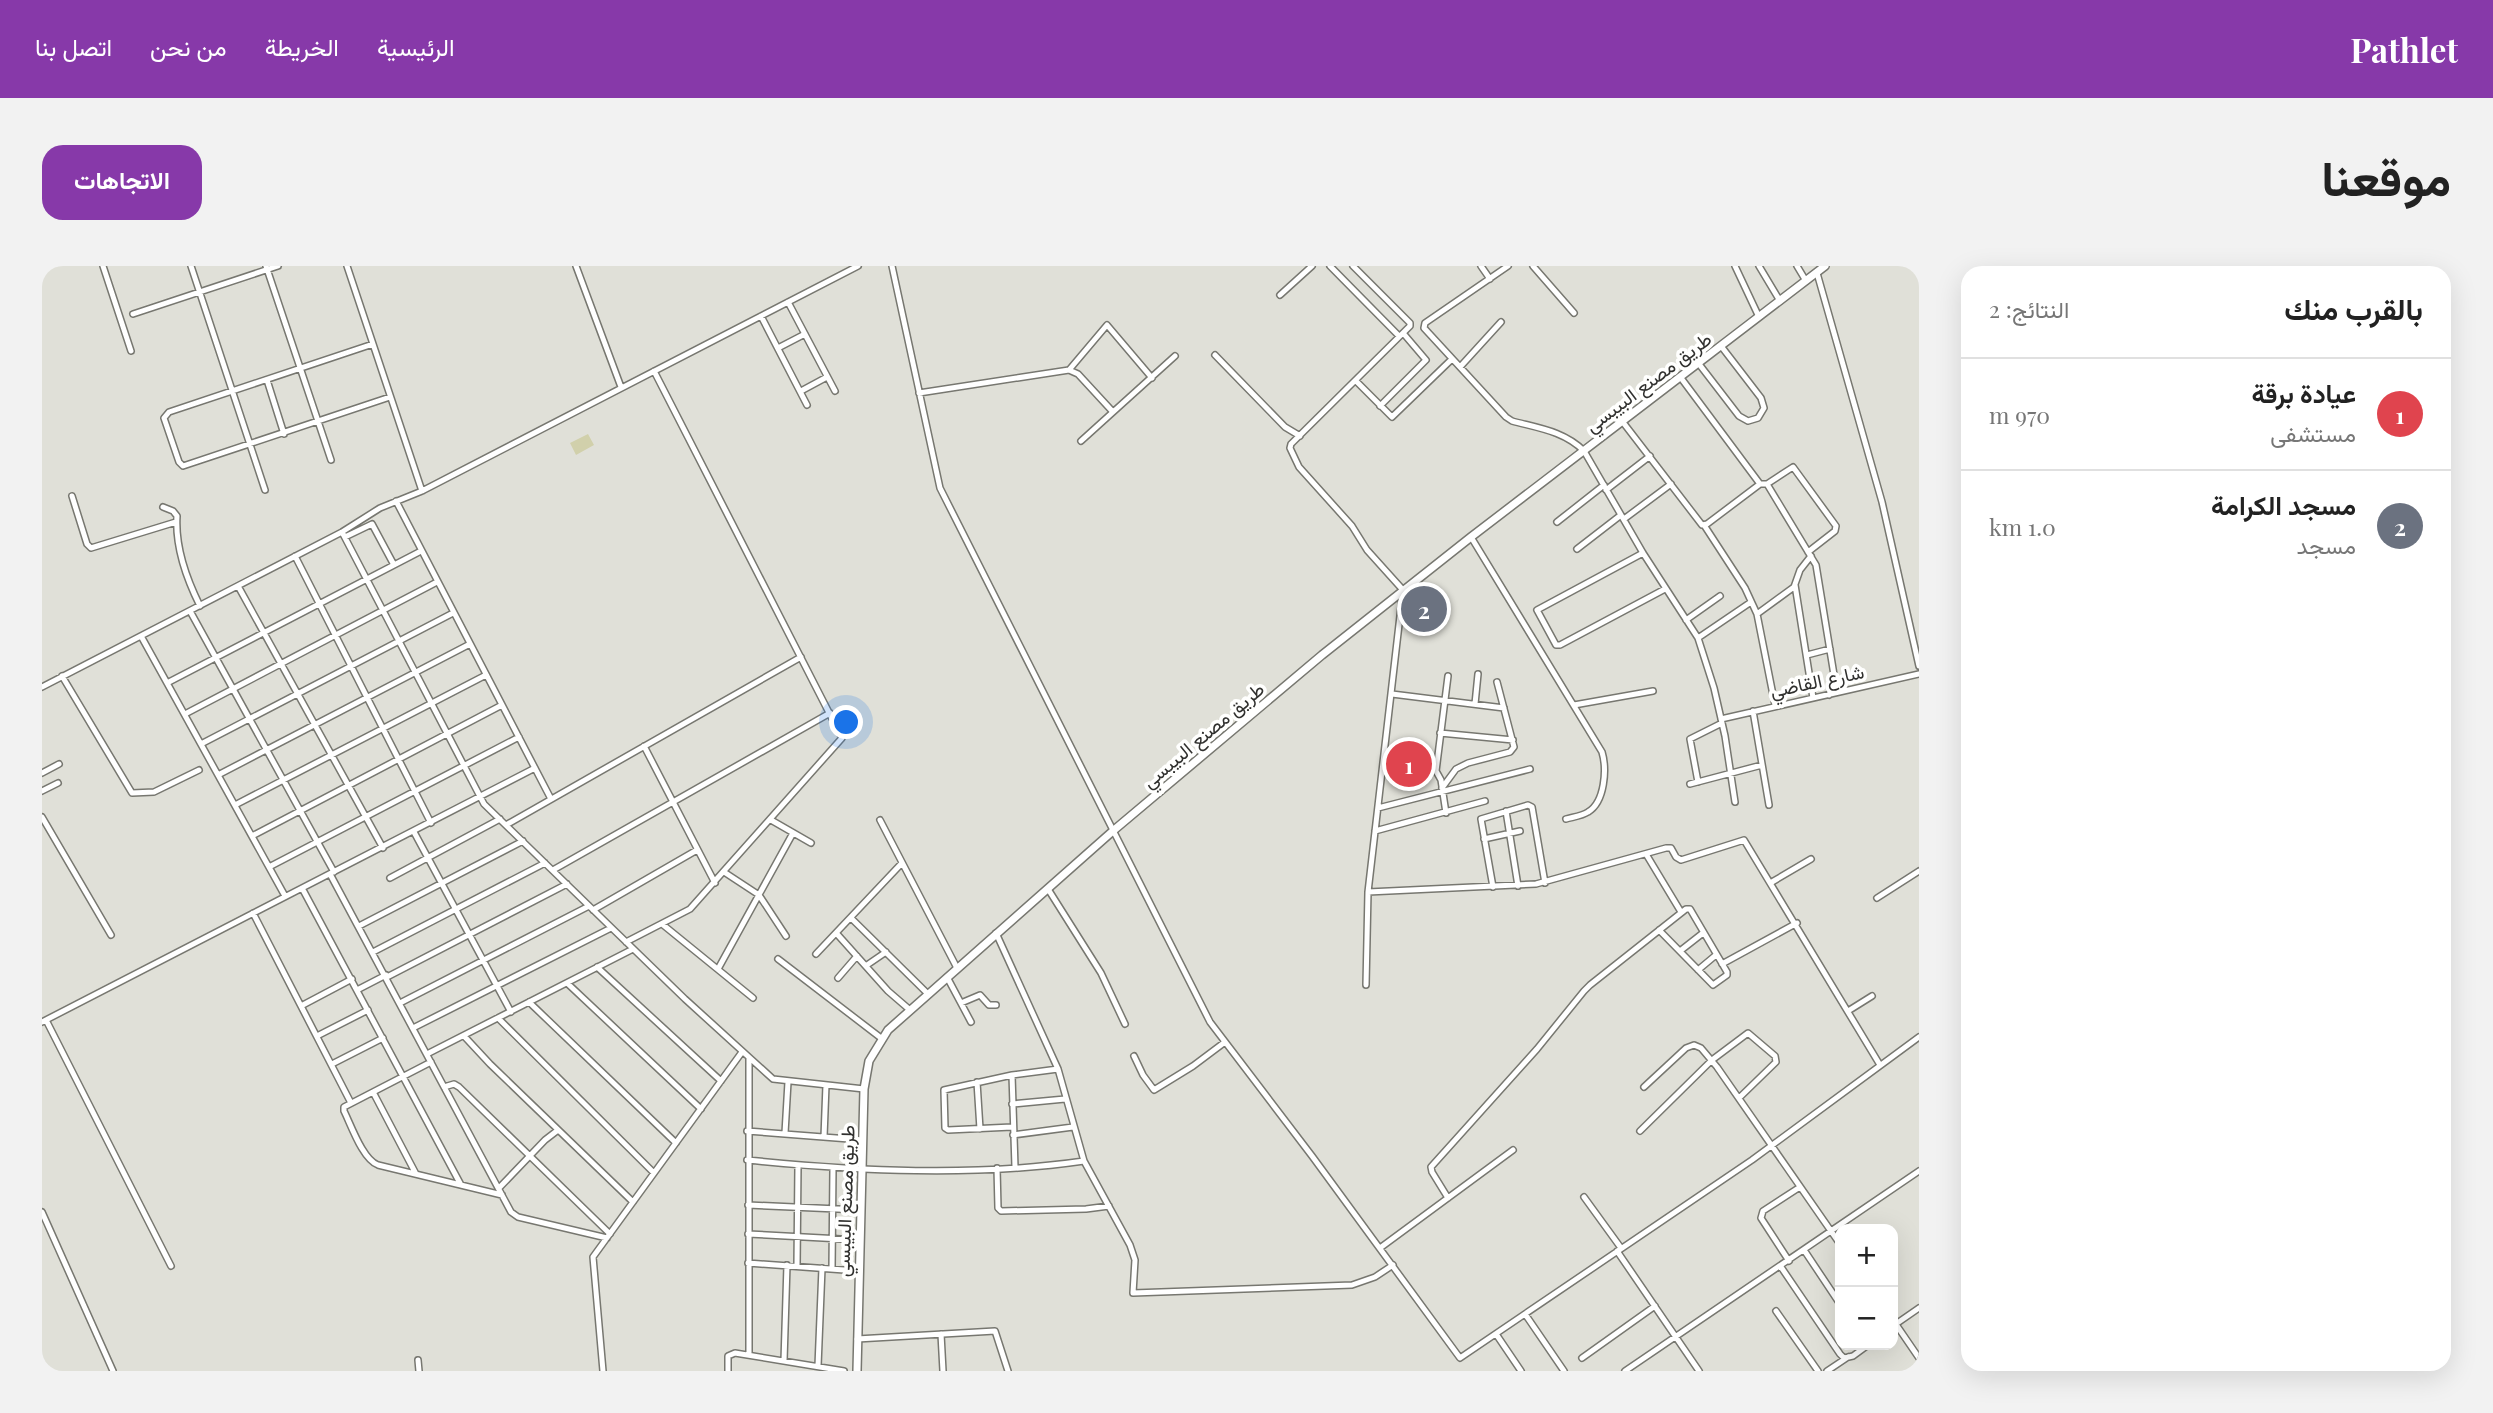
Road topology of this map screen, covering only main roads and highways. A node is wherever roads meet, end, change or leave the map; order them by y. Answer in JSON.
{"nodes":[{"id":1,"x":1825,"y":266,"type":"edge"},
{"id":2,"x":857,"y":1371,"type":"edge"}],
"edges":[{"from":1,"to":2,"type":"main road","name":"طريق مصنع البيبسي"}]}
